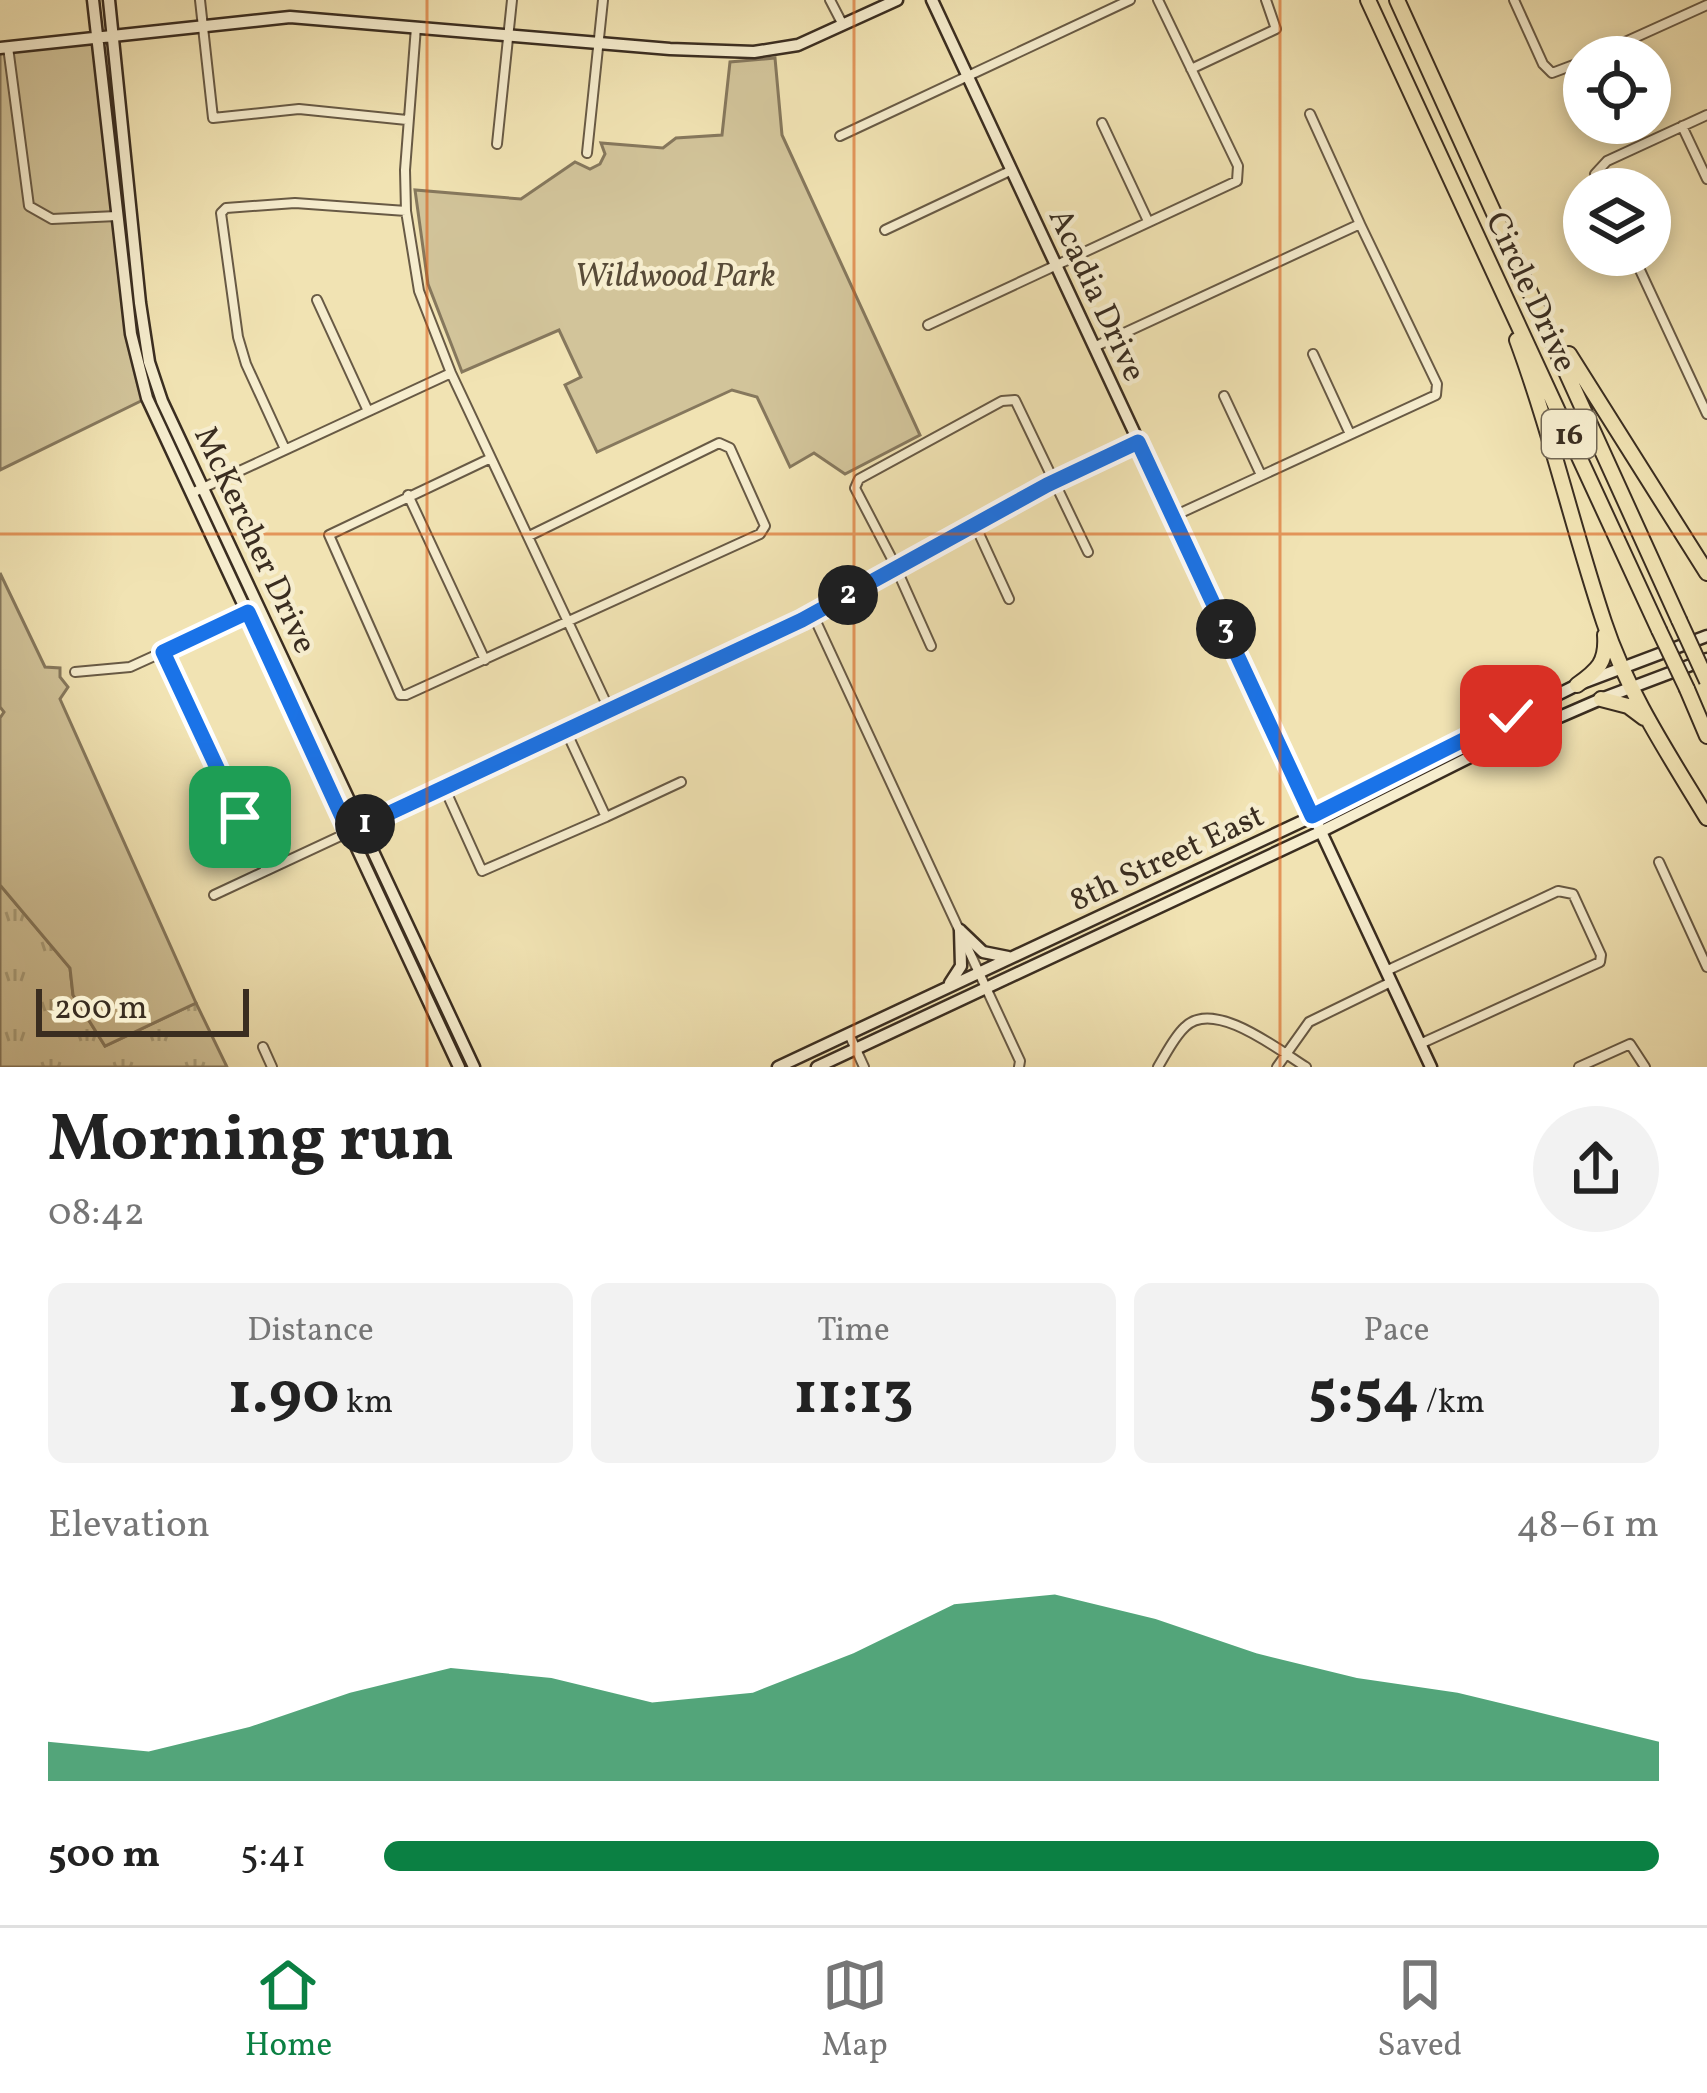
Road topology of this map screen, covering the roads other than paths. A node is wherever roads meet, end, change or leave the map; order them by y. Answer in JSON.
{"nodes":[{"id":1,"x":93,"y":0,"type":"edge"},
{"id":2,"x":109,"y":0,"type":"edge"},
{"id":3,"x":200,"y":0,"type":"edge"},
{"id":4,"x":512,"y":0,"type":"edge"},
{"id":5,"x":603,"y":0,"type":"edge"},
{"id":6,"x":830,"y":0,"type":"edge"},
{"id":7,"x":897,"y":0,"type":"edge"},
{"id":8,"x":932,"y":0,"type":"edge"},
{"id":9,"x":1130,"y":0,"type":"edge"},
{"id":10,"x":1158,"y":0,"type":"edge"},
{"id":11,"x":1266,"y":0,"type":"edge"},
{"id":12,"x":1368,"y":0,"type":"edge"},
{"id":13,"x":1397,"y":0,"type":"edge"},
{"id":14,"x":1514,"y":0,"type":"edge"},
{"id":15,"x":1707,"y":4,"type":"edge"},
{"id":16,"x":202,"y":25,"type":"junction"},
{"id":17,"x":416,"y":26,"type":"junction"},
{"id":18,"x":843,"y":26,"type":"junction"},
{"id":19,"x":508,"y":34,"type":"junction"},
{"id":20,"x":113,"y":35,"type":"junction"},
{"id":21,"x":1638,"y":36,"type":"edge"},
{"id":22,"x":98,"y":37,"type":"junction"},
{"id":23,"x":598,"y":43,"type":"junction"},
{"id":24,"x":4,"y":48,"type":"edge"},
{"id":25,"x":1191,"y":69,"type":"junction"},
{"id":26,"x":1563,"y":69,"type":"edge"},
{"id":27,"x":968,"y":76,"type":"junction"},
{"id":28,"x":1310,"y":114,"type":"dead end"},
{"id":29,"x":1707,"y":115,"type":"edge"},
{"id":30,"x":407,"y":119,"type":"junction"},
{"id":31,"x":1102,"y":123,"type":"dead end"},
{"id":32,"x":1682,"y":126,"type":"junction"},
{"id":33,"x":840,"y":136,"type":"dead end"},
{"id":34,"x":497,"y":144,"type":"dead end"},
{"id":35,"x":587,"y":153,"type":"dead end"},
{"id":36,"x":1598,"y":168,"type":"edge"},
{"id":37,"x":1012,"y":170,"type":"junction"},
{"id":38,"x":1707,"y":179,"type":"edge"},
{"id":39,"x":406,"y":211,"type":"junction"},
{"id":40,"x":117,"y":216,"type":"junction"},
{"id":41,"x":1148,"y":221,"type":"junction"},
{"id":42,"x":1360,"y":224,"type":"junction"},
{"id":43,"x":885,"y":230,"type":"dead end"},
{"id":44,"x":1479,"y":238,"type":"junction"},
{"id":45,"x":1056,"y":265,"type":"junction"},
{"id":46,"x":1643,"y":276,"type":"edge"},
{"id":47,"x":317,"y":300,"type":"dead end"},
{"id":48,"x":1540,"y":309,"type":"junction"},
{"id":49,"x":928,"y":325,"type":"dead end"},
{"id":50,"x":1094,"y":347,"type":"junction"},
{"id":51,"x":1313,"y":354,"type":"dead end"},
{"id":52,"x":451,"y":373,"type":"junction"},
{"id":53,"x":1224,"y":396,"type":"dead end"},
{"id":54,"x":368,"y":411,"type":"junction"},
{"id":55,"x":1707,"y":414,"type":"edge"},
{"id":56,"x":1350,"y":434,"type":"junction"},
{"id":57,"x":1138,"y":442,"type":"junction"},
{"id":58,"x":285,"y":449,"type":"junction"},
{"id":59,"x":491,"y":458,"type":"junction"},
{"id":60,"x":1261,"y":475,"type":"junction"},
{"id":61,"x":1054,"y":482,"type":"junction"},
{"id":62,"x":198,"y":491,"type":"junction"},
{"id":63,"x":408,"y":495,"type":"junction"},
{"id":64,"x":1174,"y":516,"type":"junction"},
{"id":65,"x":975,"y":525,"type":"junction"},
{"id":66,"x":529,"y":536,"type":"junction"},
{"id":67,"x":1088,"y":552,"type":"dead end"},
{"id":68,"x":896,"y":568,"type":"junction"},
{"id":69,"x":1707,"y":573,"type":"edge"},
{"id":70,"x":1009,"y":599,"type":"dead end"},
{"id":71,"x":248,"y":612,"type":"junction"},
{"id":72,"x":813,"y":614,"type":"junction"},
{"id":73,"x":569,"y":622,"type":"junction"},
{"id":74,"x":1604,"y":624,"type":"junction"},
{"id":75,"x":1707,"y":636,"type":"edge"},
{"id":76,"x":931,"y":646,"type":"dead end"},
{"id":77,"x":163,"y":652,"type":"junction"},
{"id":78,"x":1707,"y":659,"type":"edge"},
{"id":79,"x":485,"y":660,"type":"junction"},
{"id":80,"x":1622,"y":667,"type":"junction"},
{"id":81,"x":75,"y":673,"type":"dead end"},
{"id":82,"x":1707,"y":681,"type":"edge"},
{"id":83,"x":1577,"y":686,"type":"junction"},
{"id":84,"x":1631,"y":687,"type":"junction"},
{"id":85,"x":1601,"y":699,"type":"junction"},
{"id":86,"x":1469,"y":707,"type":"dead end"},
{"id":87,"x":610,"y":711,"type":"junction"},
{"id":88,"x":1511,"y":716,"type":"junction"},
{"id":89,"x":1650,"y":724,"type":"junction"},
{"id":90,"x":566,"y":731,"type":"junction"},
{"id":91,"x":1707,"y":736,"type":"edge"},
{"id":92,"x":682,"y":782,"type":"dead end"},
{"id":93,"x":444,"y":788,"type":"junction"},
{"id":94,"x":1312,"y":816,"type":"junction"},
{"id":95,"x":606,"y":817,"type":"junction"},
{"id":96,"x":1707,"y":818,"type":"edge"},
{"id":97,"x":355,"y":829,"type":"junction"},
{"id":98,"x":1320,"y":832,"type":"junction"},
{"id":99,"x":1659,"y":862,"type":"dead end"},
{"id":100,"x":266,"y":871,"type":"junction"},
{"id":101,"x":214,"y":895,"type":"dead end"},
{"id":102,"x":959,"y":930,"type":"junction"},
{"id":103,"x":1011,"y":958,"type":"junction"},
{"id":104,"x":1707,"y":968,"type":"edge"},
{"id":105,"x":979,"y":973,"type":"junction"},
{"id":106,"x":1389,"y":976,"type":"junction"},
{"id":107,"x":986,"y":988,"type":"junction"},
{"id":108,"x":944,"y":989,"type":"junction"},
{"id":109,"x":849,"y":1034,"type":"junction"},
{"id":110,"x":1420,"y":1044,"type":"junction"},
{"id":111,"x":263,"y":1047,"type":"dead end"},
{"id":112,"x":856,"y":1049,"type":"junction"},
{"id":113,"x":1286,"y":1054,"type":"junction"},
{"id":114,"x":272,"y":1067,"type":"edge"},
{"id":115,"x":459,"y":1067,"type":"edge"},
{"id":116,"x":474,"y":1067,"type":"edge"},
{"id":117,"x":778,"y":1067,"type":"edge"},
{"id":118,"x":817,"y":1067,"type":"edge"},
{"id":119,"x":864,"y":1067,"type":"edge"},
{"id":120,"x":1018,"y":1067,"type":"edge"},
{"id":121,"x":1158,"y":1067,"type":"edge"},
{"id":122,"x":1277,"y":1067,"type":"edge"},
{"id":123,"x":1306,"y":1067,"type":"edge"},
{"id":124,"x":1431,"y":1067,"type":"edge"},
{"id":125,"x":1579,"y":1067,"type":"edge"},
{"id":126,"x":1645,"y":1067,"type":"edge"}],
"edges":[{"from":1,"to":22,"type":"main road","name":"McKercher Drive"},
{"from":2,"to":20,"type":"main road","name":"McKercher Drive"},
{"from":3,"to":16,"type":"street"},
{"from":4,"to":19,"type":"street"},
{"from":5,"to":23,"type":"street"},
{"from":6,"to":18,"type":"street"},
{"from":7,"to":18,"type":"main road"},
{"from":8,"to":27,"type":"main road","name":"Acadia Drive"},
{"from":9,"to":27,"type":"street"},
{"from":10,"to":25,"type":"street"},
{"from":11,"to":25,"type":"street"},
{"from":12,"to":44,"type":"highway","name":"Circle Drive","number":"16"},
{"from":13,"to":48,"type":"highway","name":"Circle Drive","number":"16"},
{"from":14,"to":26,"type":"street"},
{"from":15,"to":21,"type":"street"},
{"from":16,"to":17,"type":"main road"},
{"from":16,"to":20,"type":"main road"},
{"from":16,"to":30,"type":"street"},
{"from":17,"to":19,"type":"main road"},
{"from":17,"to":30,"type":"street"},
{"from":18,"to":23,"type":"main road"},
{"from":19,"to":23,"type":"main road"},
{"from":19,"to":34,"type":"street"},
{"from":20,"to":22,"type":"main road"},
{"from":20,"to":62,"type":"main road","name":"McKercher Drive"},
{"from":22,"to":24,"type":"main road"},
{"from":22,"to":40,"type":"main road","name":"McKercher Drive"},
{"from":23,"to":35,"type":"street"},
{"from":24,"to":40,"type":"street"},
{"from":25,"to":41,"type":"street"},
{"from":27,"to":33,"type":"street"},
{"from":27,"to":37,"type":"main road","name":"Acadia Drive"},
{"from":28,"to":42,"type":"street"},
{"from":29,"to":32,"type":"street"},
{"from":30,"to":39,"type":"street"},
{"from":31,"to":41,"type":"street"},
{"from":32,"to":36,"type":"street"},
{"from":32,"to":38,"type":"street"},
{"from":37,"to":43,"type":"street"},
{"from":37,"to":45,"type":"main road","name":"Acadia Drive"},
{"from":39,"to":52,"type":"street"},
{"from":39,"to":58,"type":"street"},
{"from":40,"to":62,"type":"main road","name":"McKercher Drive"},
{"from":41,"to":45,"type":"street"},
{"from":42,"to":50,"type":"street"},
{"from":42,"to":56,"type":"street"},
{"from":44,"to":74,"type":"highway"},
{"from":44,"to":91,"type":"highway","name":"Circle Drive","number":"16","bridge":true},
{"from":45,"to":49,"type":"street"},
{"from":45,"to":50,"type":"main road","name":"Acadia Drive"},
{"from":46,"to":55,"type":"street"},
{"from":47,"to":54,"type":"street"},
{"from":48,"to":69,"type":"highway"},
{"from":48,"to":82,"type":"highway","name":"Circle Drive","number":"16","bridge":true},
{"from":50,"to":57,"type":"main road","name":"Acadia Drive"},
{"from":51,"to":56,"type":"street"},
{"from":52,"to":54,"type":"street"},
{"from":52,"to":59,"type":"street"},
{"from":53,"to":60,"type":"street"},
{"from":54,"to":58,"type":"street"},
{"from":56,"to":60,"type":"street"},
{"from":57,"to":61,"type":"street"},
{"from":57,"to":64,"type":"main road","name":"Acadia Drive"},
{"from":58,"to":62,"type":"street"},
{"from":59,"to":63,"type":"street"},
{"from":59,"to":66,"type":"street"},
{"from":60,"to":64,"type":"street"},
{"from":61,"to":65,"type":"street"},
{"from":61,"to":67,"type":"street"},
{"from":61,"to":68,"type":"street"},
{"from":62,"to":71,"type":"main road","name":"McKercher Drive"},
{"from":62,"to":97,"type":"main road","name":"McKercher Drive"},
{"from":63,"to":79,"type":"street"},
{"from":63,"to":79,"type":"street"},
{"from":64,"to":94,"type":"main road","name":"Acadia Drive"},
{"from":65,"to":68,"type":"street"},
{"from":65,"to":70,"type":"street"},
{"from":66,"to":73,"type":"street"},
{"from":66,"to":73,"type":"street"},
{"from":68,"to":72,"type":"street"},
{"from":68,"to":76,"type":"street"},
{"from":71,"to":77,"type":"street"},
{"from":71,"to":97,"type":"main road","name":"McKercher Drive"},
{"from":72,"to":87,"type":"street"},
{"from":72,"to":102,"type":"street"},
{"from":73,"to":79,"type":"street"},
{"from":73,"to":87,"type":"street"},
{"from":74,"to":80,"type":"highway"},
{"from":74,"to":83,"type":"highway"},
{"from":75,"to":80,"type":"main road","name":"8th Street East"},
{"from":77,"to":81,"type":"street"},
{"from":77,"to":100,"type":"street"},
{"from":78,"to":84,"type":"main road","name":"8th Street East"},
{"from":80,"to":83,"type":"main road","name":"8th Street East"},
{"from":80,"to":84,"type":"highway"},
{"from":83,"to":88,"type":"main road","name":"8th Street East"},
{"from":84,"to":85,"type":"main road","name":"8th Street East"},
{"from":84,"to":89,"type":"highway"},
{"from":85,"to":89,"type":"highway"},
{"from":85,"to":98,"type":"main road","name":"8th Street East"},
{"from":86,"to":88,"type":"main road"},
{"from":87,"to":90,"type":"street"},
{"from":88,"to":94,"type":"main road","name":"8th Street East"},
{"from":89,"to":96,"type":"highway"},
{"from":90,"to":93,"type":"street"},
{"from":90,"to":95,"type":"street"},
{"from":92,"to":95,"type":"street"},
{"from":93,"to":95,"type":"street"},
{"from":93,"to":97,"type":"street"},
{"from":94,"to":98,"type":"main road","name":"Acadia Drive"},
{"from":94,"to":103,"type":"main road","name":"8th Street East"},
{"from":97,"to":100,"type":"street"},
{"from":97,"to":115,"type":"main road","name":"McKercher Drive"},
{"from":97,"to":116,"type":"main road","name":"McKercher Drive"},
{"from":98,"to":106,"type":"main road","name":"Acadia Drive"},
{"from":98,"to":107,"type":"main road","name":"8th Street East"},
{"from":99,"to":104,"type":"street"},
{"from":100,"to":101,"type":"street"},
{"from":102,"to":103,"type":"main road"},
{"from":102,"to":105,"type":"street"},
{"from":102,"to":108,"type":"main road"},
{"from":103,"to":105,"type":"main road","name":"8th Street East"},
{"from":105,"to":107,"type":"street"},
{"from":105,"to":108,"type":"main road","name":"8th Street East"},
{"from":106,"to":110,"type":"main road","name":"Acadia Drive"},
{"from":106,"to":110,"type":"street"},
{"from":106,"to":113,"type":"street"},
{"from":107,"to":112,"type":"main road","name":"8th Street East"},
{"from":107,"to":120,"type":"street"},
{"from":108,"to":109,"type":"main road","name":"8th Street East"},
{"from":109,"to":112,"type":"street"},
{"from":109,"to":117,"type":"main road","name":"8th Street East"},
{"from":110,"to":124,"type":"main road","name":"Acadia Drive"},
{"from":111,"to":114,"type":"street"},
{"from":112,"to":118,"type":"main road","name":"8th Street East"},
{"from":112,"to":119,"type":"street"},
{"from":113,"to":121,"type":"street"},
{"from":113,"to":122,"type":"street"},
{"from":113,"to":123,"type":"street"},
{"from":125,"to":126,"type":"street"}]}
